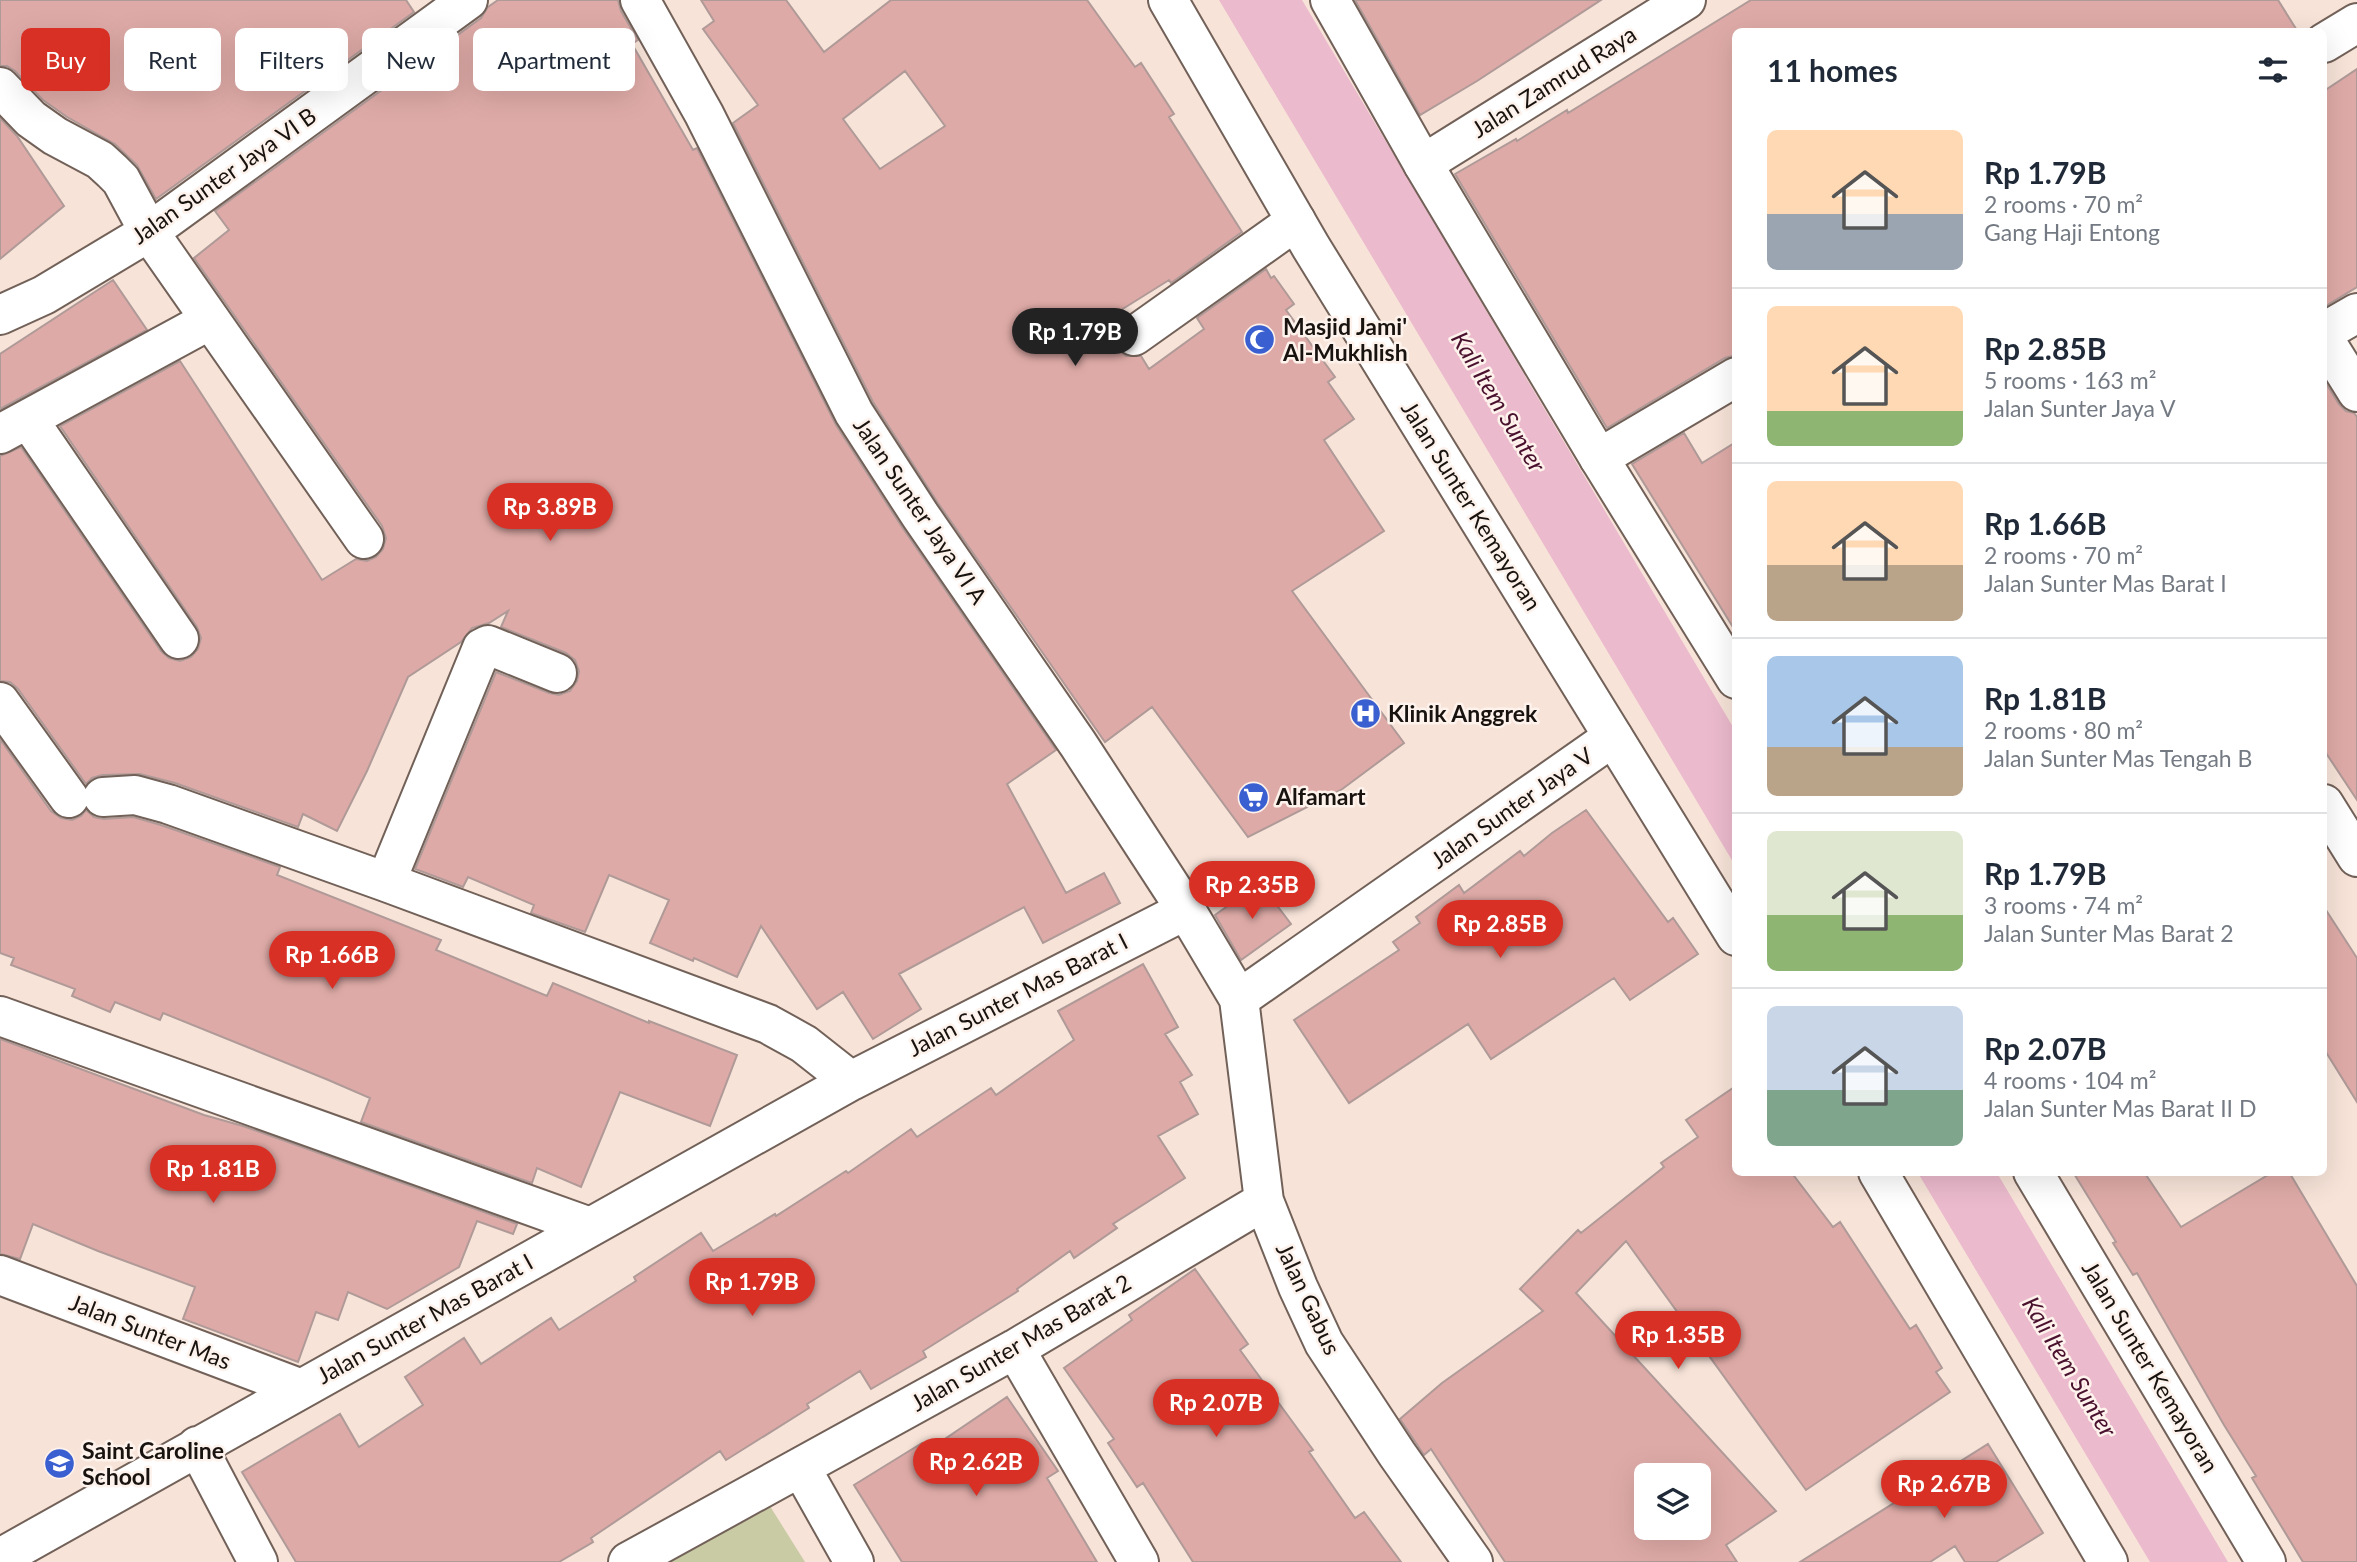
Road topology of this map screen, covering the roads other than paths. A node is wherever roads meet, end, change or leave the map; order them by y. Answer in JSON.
{"nodes":[{"id":1,"x":468,"y":0,"type":"edge"},
{"id":2,"x":640,"y":0,"type":"edge"},
{"id":3,"x":1168,"y":0,"type":"edge"},
{"id":4,"x":1330,"y":0,"type":"edge"},
{"id":5,"x":1686,"y":0,"type":"edge"},
{"id":6,"x":2357,"y":23,"type":"edge"},
{"id":7,"x":2327,"y":41,"type":"edge"},
{"id":8,"x":0,"y":87,"type":"edge"},
{"id":9,"x":1423,"y":164,"type":"junction"},
{"id":10,"x":1296,"y":221,"type":"junction"},
{"id":11,"x":149,"y":232,"type":"junction"},
{"id":12,"x":1,"y":311,"type":"edge"},
{"id":13,"x":2357,"y":313,"type":"edge"},
{"id":14,"x":210,"y":320,"type":"junction"},
{"id":15,"x":2327,"y":330,"type":"edge"},
{"id":16,"x":1134,"y":336,"type":"dead end"},
{"id":17,"x":2327,"y":344,"type":"edge"},
{"id":18,"x":1732,"y":379,"type":"edge"},
{"id":19,"x":2357,"y":392,"type":"edge"},
{"id":20,"x":14,"y":427,"type":"edge"},
{"id":21,"x":1599,"y":458,"type":"junction"},
{"id":22,"x":364,"y":539,"type":"dead end"},
{"id":23,"x":179,"y":639,"type":"dead end"},
{"id":24,"x":556,"y":673,"type":"dead end"},
{"id":25,"x":1732,"y":673,"type":"edge"},
{"id":26,"x":0,"y":702,"type":"edge"},
{"id":27,"x":1613,"y":737,"type":"junction"},
{"id":28,"x":2327,"y":809,"type":"edge"},
{"id":29,"x":2357,"y":857,"type":"edge"},
{"id":30,"x":386,"y":882,"type":"junction"},
{"id":31,"x":1186,"y":910,"type":"junction"},
{"id":32,"x":1732,"y":930,"type":"edge"},
{"id":33,"x":1239,"y":999,"type":"junction"},
{"id":34,"x":0,"y":1016,"type":"edge"},
{"id":35,"x":851,"y":1081,"type":"junction"},
{"id":36,"x":1880,"y":1176,"type":"edge"},
{"id":37,"x":2035,"y":1176,"type":"edge"},
{"id":38,"x":1264,"y":1201,"type":"junction"},
{"id":39,"x":590,"y":1227,"type":"junction"},
{"id":40,"x":0,"y":1275,"type":"edge"},
{"id":41,"x":1015,"y":1349,"type":"junction"},
{"id":42,"x":299,"y":1388,"type":"junction"},
{"id":43,"x":197,"y":1446,"type":"junction"},
{"id":44,"x":801,"y":1468,"type":"junction"},
{"id":45,"x":0,"y":1558,"type":"edge"},
{"id":46,"x":258,"y":1562,"type":"edge"},
{"id":47,"x":628,"y":1562,"type":"edge"},
{"id":48,"x":853,"y":1562,"type":"edge"},
{"id":49,"x":1139,"y":1562,"type":"edge"},
{"id":50,"x":1473,"y":1562,"type":"edge"},
{"id":51,"x":2108,"y":1562,"type":"edge"},
{"id":52,"x":2266,"y":1562,"type":"edge"}],
"edges":[{"from":1,"to":11,"type":"street","name":"Jalan Sunter Jaya VI B"},
{"from":2,"to":31,"type":"street","name":"Jalan Sunter Jaya VI A"},
{"from":3,"to":10,"type":"street","name":"Jalan Sunter Kemayoran"},
{"from":4,"to":9,"type":"street"},
{"from":5,"to":9,"type":"street","name":"Jalan Zamrud Raya"},
{"from":6,"to":7,"type":"street"},
{"from":8,"to":11,"type":"street"},
{"from":9,"to":21,"type":"street"},
{"from":10,"to":16,"type":"street"},
{"from":10,"to":27,"type":"street","name":"Jalan Sunter Kemayoran"},
{"from":11,"to":12,"type":"street","name":"Jalan Sunter Jaya VI B"},
{"from":11,"to":14,"type":"street"},
{"from":13,"to":15,"type":"street"},
{"from":14,"to":20,"type":"street"},
{"from":14,"to":22,"type":"street"},
{"from":17,"to":19,"type":"street"},
{"from":18,"to":21,"type":"street"},
{"from":20,"to":23,"type":"street"},
{"from":21,"to":25,"type":"street"},
{"from":24,"to":30,"type":"street"},
{"from":26,"to":30,"type":"street"},
{"from":27,"to":32,"type":"street","name":"Jalan Sunter Kemayoran"},
{"from":27,"to":33,"type":"street","name":"Jalan Sunter Jaya V"},
{"from":28,"to":29,"type":"street"},
{"from":30,"to":35,"type":"street"},
{"from":31,"to":33,"type":"street","name":"Jalan Sunter Jaya VI A"},
{"from":31,"to":35,"type":"street","name":"Jalan Sunter Mas Barat I"},
{"from":33,"to":38,"type":"street","name":"Jalan Gabus"},
{"from":34,"to":39,"type":"street"},
{"from":35,"to":39,"type":"street","name":"Jalan Sunter Mas Barat I"},
{"from":36,"to":51,"type":"street"},
{"from":37,"to":52,"type":"street","name":"Jalan Sunter Kemayoran"},
{"from":38,"to":41,"type":"street","name":"Jalan Sunter Mas Barat 2"},
{"from":38,"to":50,"type":"street","name":"Jalan Gabus"},
{"from":39,"to":42,"type":"street","name":"Jalan Sunter Mas Barat I"},
{"from":40,"to":42,"type":"street","name":"Jalan Sunter Mas"},
{"from":41,"to":44,"type":"street","name":"Jalan Sunter Mas Barat 2"},
{"from":41,"to":49,"type":"street"},
{"from":42,"to":43,"type":"street","name":"Jalan Sunter Mas Barat I"},
{"from":43,"to":45,"type":"street","name":"Jalan Sunter Mas Barat I"},
{"from":43,"to":46,"type":"street"},
{"from":44,"to":47,"type":"street","name":"Jalan Sunter Mas Barat 2"},
{"from":44,"to":48,"type":"street"}]}
